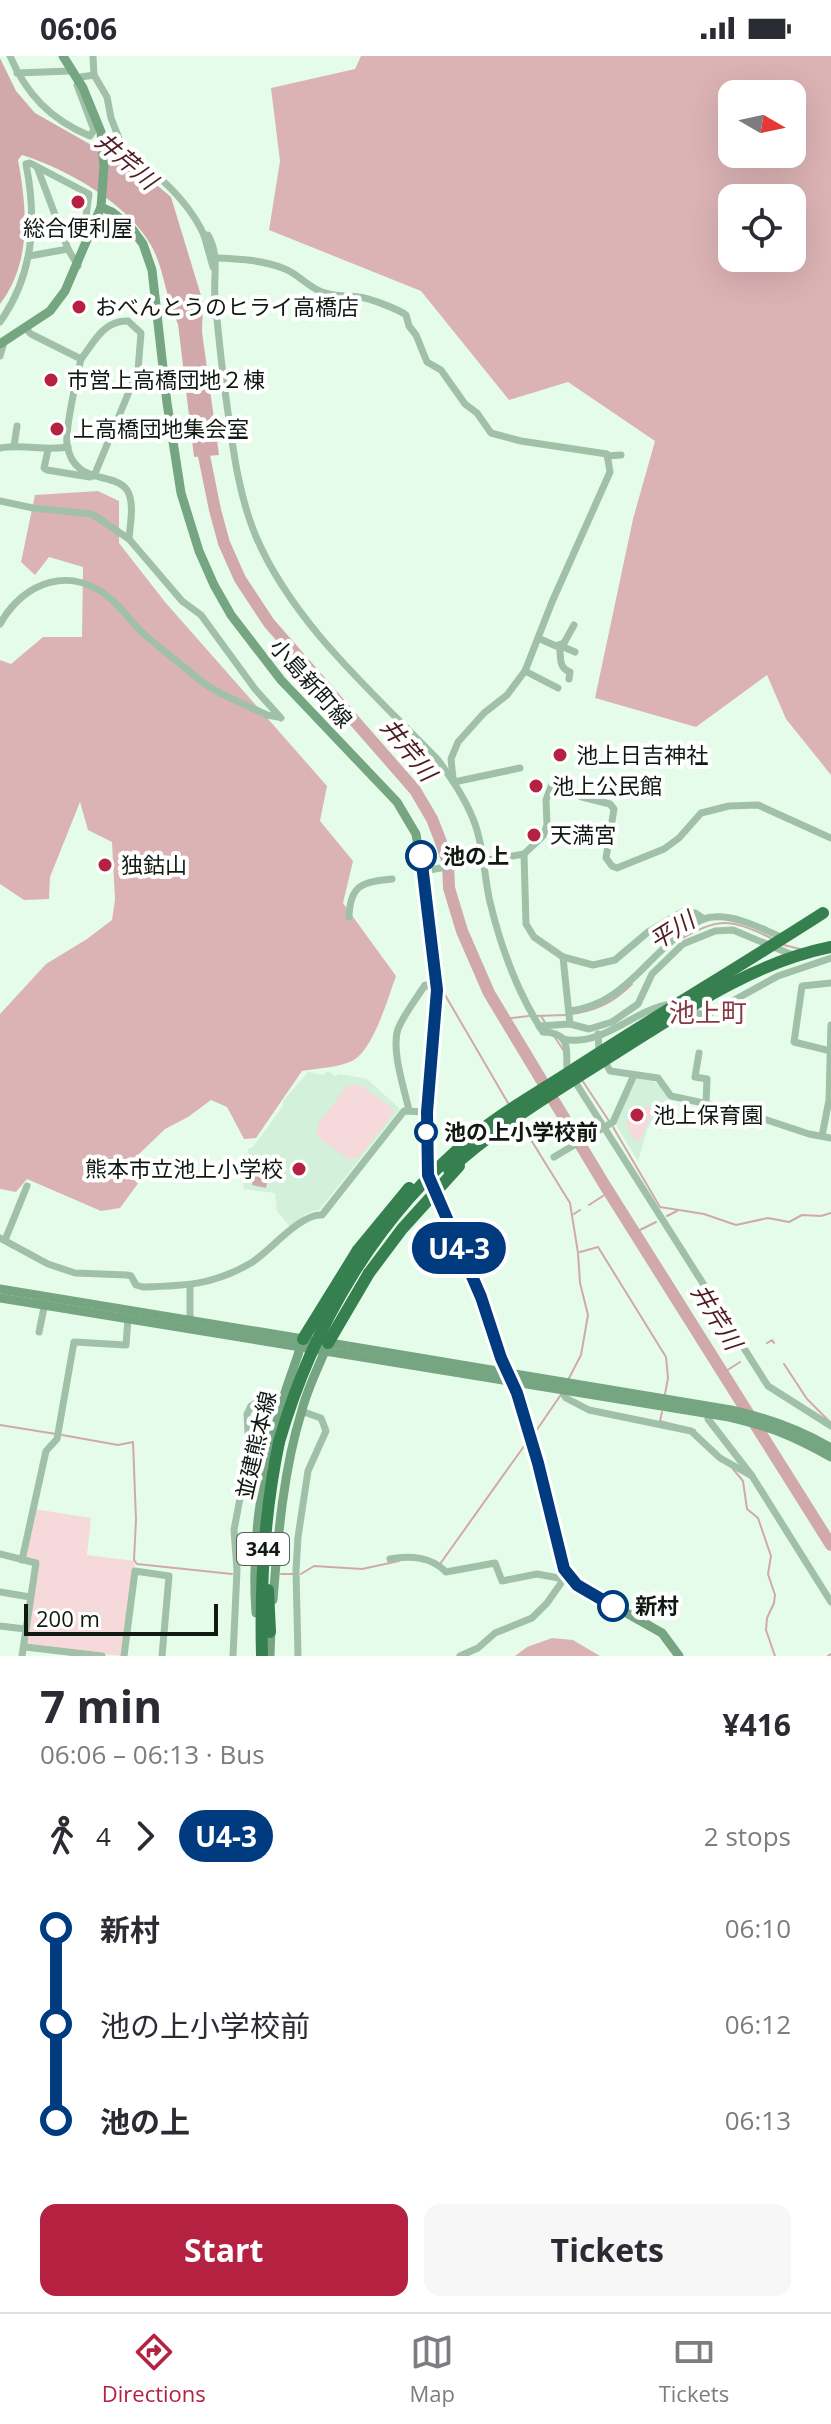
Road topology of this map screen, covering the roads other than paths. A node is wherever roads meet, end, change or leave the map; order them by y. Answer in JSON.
{"nodes":[{"id":1,"x":10,"y":56,"type":"edge"},
{"id":2,"x":63,"y":56,"type":"edge"},
{"id":3,"x":93,"y":56,"type":"edge"},
{"id":4,"x":70,"y":71,"type":"junction"},
{"id":5,"x":17,"y":73,"type":"junction"},
{"id":6,"x":94,"y":75,"type":"junction"},
{"id":7,"x":77,"y":80,"type":"junction"},
{"id":8,"x":103,"y":146,"type":"junction"},
{"id":9,"x":126,"y":156,"type":"junction"},
{"id":10,"x":37,"y":167,"type":"junction"},
{"id":11,"x":102,"y":202,"type":"junction"},
{"id":12,"x":204,"y":235,"type":"junction"},
{"id":13,"x":87,"y":238,"type":"junction"},
{"id":14,"x":68,"y":249,"type":"junction"},
{"id":15,"x":29,"y":256,"type":"junction"},
{"id":16,"x":217,"y":258,"type":"junction"},
{"id":17,"x":78,"y":266,"type":"junction"},
{"id":18,"x":214,"y":273,"type":"junction"},
{"id":19,"x":0,"y":322,"type":"edge"},
{"id":20,"x":25,"y":328,"type":"junction"},
{"id":21,"x":2,"y":343,"type":"edge"},
{"id":22,"x":0,"y":356,"type":"edge"},
{"id":23,"x":81,"y":359,"type":"junction"},
{"id":24,"x":17,"y":426,"type":"dead end"},
{"id":25,"x":14,"y":446,"type":"junction"},
{"id":26,"x":68,"y":447,"type":"junction"},
{"id":27,"x":0,"y":448,"type":"edge"},
{"id":28,"x":48,"y":450,"type":"junction"},
{"id":29,"x":621,"y":455,"type":"dead end"},
{"id":30,"x":607,"y":456,"type":"junction"},
{"id":31,"x":93,"y":476,"type":"junction"},
{"id":32,"x":0,"y":501,"type":"edge"},
{"id":33,"x":129,"y":539,"type":"junction"},
{"id":34,"x":0,"y":624,"type":"edge"},
{"id":35,"x":574,"y":625,"type":"dead end"},
{"id":36,"x":538,"y":638,"type":"junction"},
{"id":37,"x":559,"y":645,"type":"junction"},
{"id":38,"x":575,"y":652,"type":"dead end"},
{"id":39,"x":525,"y":671,"type":"junction"},
{"id":40,"x":569,"y":679,"type":"dead end"},
{"id":41,"x":558,"y":688,"type":"dead end"},
{"id":42,"x":520,"y":768,"type":"dead end"},
{"id":43,"x":454,"y":782,"type":"junction"},
{"id":44,"x":831,"y":838,"type":"edge"},
{"id":45,"x":524,"y":854,"type":"junction"},
{"id":46,"x":483,"y":861,"type":"junction"},
{"id":47,"x":425,"y":871,"type":"junction"},
{"id":48,"x":392,"y":879,"type":"dead end"},
{"id":49,"x":827,"y":911,"type":"edge"},
{"id":50,"x":349,"y":917,"type":"dead end"},
{"id":51,"x":704,"y":919,"type":"junction"},
{"id":52,"x":780,"y":950,"type":"junction"},
{"id":53,"x":830,"y":953,"type":"edge"},
{"id":54,"x":563,"y":957,"type":"junction"},
{"id":55,"x":435,"y":961,"type":"junction"},
{"id":56,"x":831,"y":983,"type":"edge"},
{"id":57,"x":425,"y":985,"type":"junction"},
{"id":58,"x":437,"y":990,"type":"junction"},
{"id":59,"x":569,"y":1017,"type":"junction"},
{"id":60,"x":831,"y":1025,"type":"edge"},
{"id":61,"x":539,"y":1026,"type":"junction"},
{"id":62,"x":598,"y":1034,"type":"junction"},
{"id":63,"x":563,"y":1039,"type":"junction"},
{"id":64,"x":831,"y":1051,"type":"edge"},
{"id":65,"x":699,"y":1053,"type":"dead end"},
{"id":66,"x":634,"y":1075,"type":"junction"},
{"id":67,"x":706,"y":1104,"type":"junction"},
{"id":68,"x":409,"y":1110,"type":"junction"},
{"id":69,"x":427,"y":1112,"type":"junction"},
{"id":70,"x":605,"y":1126,"type":"junction"},
{"id":71,"x":827,"y":1137,"type":"edge"},
{"id":72,"x":471,"y":1144,"type":"junction"},
{"id":73,"x":554,"y":1157,"type":"dead end"},
{"id":74,"x":27,"y":1186,"type":"dead end"},
{"id":75,"x":2,"y":1239,"type":"edge"},
{"id":76,"x":190,"y":1286,"type":"junction"},
{"id":77,"x":0,"y":1289,"type":"edge"},
{"id":78,"x":0,"y":1298,"type":"edge"},
{"id":79,"x":46,"y":1301,"type":"junction"},
{"id":80,"x":128,"y":1318,"type":"junction"},
{"id":81,"x":190,"y":1320,"type":"junction"},
{"id":82,"x":39,"y":1332,"type":"dead end"},
{"id":83,"x":276,"y":1339,"type":"junction"},
{"id":84,"x":302,"y":1343,"type":"junction"},
{"id":85,"x":327,"y":1347,"type":"junction"},
{"id":86,"x":509,"y":1376,"type":"junction"},
{"id":87,"x":569,"y":1386,"type":"junction"},
{"id":88,"x":282,"y":1403,"type":"junction"},
{"id":89,"x":301,"y":1411,"type":"junction"},
{"id":90,"x":703,"y":1412,"type":"junction"},
{"id":91,"x":831,"y":1426,"type":"edge"},
{"id":92,"x":797,"y":1433,"type":"junction"},
{"id":93,"x":282,"y":1443,"type":"junction"},
{"id":94,"x":831,"y":1448,"type":"edge"},
{"id":95,"x":831,"y":1457,"type":"edge"},
{"id":96,"x":752,"y":1476,"type":"junction"},
{"id":97,"x":0,"y":1554,"type":"edge"},
{"id":98,"x":390,"y":1559,"type":"dead end"},
{"id":99,"x":22,"y":1560,"type":"junction"},
{"id":100,"x":565,"y":1577,"type":"junction"},
{"id":101,"x":0,"y":1592,"type":"edge"},
{"id":102,"x":30,"y":1597,"type":"junction"},
{"id":103,"x":831,"y":1602,"type":"edge"},
{"id":104,"x":0,"y":1626,"type":"edge"},
{"id":105,"x":25,"y":1629,"type":"junction"},
{"id":106,"x":270,"y":1632,"type":"junction"},
{"id":107,"x":24,"y":1652,"type":"edge"},
{"id":108,"x":102,"y":1656,"type":"edge"},
{"id":109,"x":124,"y":1656,"type":"edge"},
{"id":110,"x":162,"y":1656,"type":"edge"},
{"id":111,"x":233,"y":1656,"type":"edge"},
{"id":112,"x":261,"y":1656,"type":"edge"},
{"id":113,"x":270,"y":1656,"type":"edge"},
{"id":114,"x":298,"y":1656,"type":"edge"},
{"id":115,"x":460,"y":1656,"type":"edge"},
{"id":116,"x":679,"y":1656,"type":"edge"}],
"edges":[{"from":1,"to":5,"type":"street"},
{"from":2,"to":4,"type":"main road"},
{"from":3,"to":6,"type":"street"},
{"from":4,"to":5,"type":"street"},
{"from":4,"to":7,"type":"main road"},
{"from":5,"to":7,"type":"street"},
{"from":6,"to":7,"type":"street"},
{"from":6,"to":9,"type":"street"},
{"from":7,"to":8,"type":"main road"},
{"from":8,"to":9,"type":"street"},
{"from":8,"to":11,"type":"main road"},
{"from":9,"to":12,"type":"street"},
{"from":10,"to":13,"type":"street"},
{"from":10,"to":14,"type":"street"},
{"from":10,"to":15,"type":"street"},
{"from":11,"to":13,"type":"main road"},
{"from":11,"to":47,"type":"main road","name":"小島新町線"},
{"from":12,"to":16,"type":"street"},
{"from":12,"to":18,"type":"street"},
{"from":13,"to":17,"type":"main road"},
{"from":14,"to":15,"type":"street"},
{"from":14,"to":17,"type":"street"},
{"from":15,"to":19,"type":"street"},
{"from":16,"to":18,"type":"street"},
{"from":16,"to":30,"type":"street"},
{"from":17,"to":20,"type":"main road"},
{"from":18,"to":43,"type":"street"},
{"from":20,"to":21,"type":"main road"},
{"from":20,"to":23,"type":"street"},
{"from":21,"to":22,"type":"street"},
{"from":23,"to":26,"type":"street"},
{"from":23,"to":31,"type":"street"},
{"from":24,"to":25,"type":"street"},
{"from":25,"to":27,"type":"street"},
{"from":25,"to":28,"type":"street"},
{"from":26,"to":28,"type":"street"},
{"from":26,"to":31,"type":"street"},
{"from":28,"to":31,"type":"street"},
{"from":29,"to":30,"type":"street"},
{"from":30,"to":36,"type":"street"},
{"from":31,"to":33,"type":"street"},
{"from":32,"to":33,"type":"street"},
{"from":33,"to":34,"type":"street"},
{"from":35,"to":37,"type":"street"},
{"from":36,"to":37,"type":"street"},
{"from":36,"to":39,"type":"street"},
{"from":37,"to":38,"type":"street"},
{"from":37,"to":40,"type":"street"},
{"from":39,"to":41,"type":"street"},
{"from":39,"to":43,"type":"street"},
{"from":42,"to":43,"type":"street"},
{"from":43,"to":46,"type":"street"},
{"from":44,"to":45,"type":"street"},
{"from":45,"to":46,"type":"street"},
{"from":45,"to":54,"type":"street"},
{"from":46,"to":47,"type":"street"},
{"from":46,"to":61,"type":"street"},
{"from":47,"to":55,"type":"main road","name":"小島新町線"},
{"from":48,"to":50,"type":"street"},
{"from":49,"to":72,"type":"highway","number":"344","bridge":true},
{"from":51,"to":52,"type":"street"},
{"from":51,"to":54,"type":"street"},
{"from":51,"to":59,"type":"street"},
{"from":52,"to":53,"type":"street"},
{"from":52,"to":59,"type":"street"},
{"from":53,"to":62,"type":"street"},
{"from":53,"to":72,"type":"highway","number":"344","bridge":true},
{"from":54,"to":59,"type":"street"},
{"from":55,"to":57,"type":"street"},
{"from":55,"to":58,"type":"main road","name":"小島新町線"},
{"from":56,"to":64,"type":"street"},
{"from":57,"to":58,"type":"street"},
{"from":57,"to":68,"type":"street"},
{"from":58,"to":69,"type":"main road","name":"小島新町線"},
{"from":59,"to":61,"type":"street"},
{"from":60,"to":64,"type":"street"},
{"from":61,"to":63,"type":"street"},
{"from":62,"to":63,"type":"street"},
{"from":62,"to":66,"type":"street"},
{"from":63,"to":70,"type":"street"},
{"from":64,"to":71,"type":"street"},
{"from":65,"to":67,"type":"street"},
{"from":66,"to":67,"type":"street"},
{"from":66,"to":70,"type":"street"},
{"from":67,"to":71,"type":"street"},
{"from":68,"to":69,"type":"street"},
{"from":68,"to":76,"type":"street"},
{"from":69,"to":86,"type":"main road","name":"小島新町線"},
{"from":70,"to":73,"type":"street"},
{"from":70,"to":91,"type":"street"},
{"from":72,"to":84,"type":"highway","bridge":true},
{"from":72,"to":85,"type":"highway","bridge":true},
{"from":72,"to":93,"type":"highway","number":"344","bridge":true},
{"from":74,"to":75,"type":"street"},
{"from":75,"to":76,"type":"street"},
{"from":76,"to":81,"type":"street"},
{"from":77,"to":79,"type":"main road"},
{"from":78,"to":79,"type":"main road"},
{"from":79,"to":80,"type":"main road"},
{"from":79,"to":81,"type":"main road"},
{"from":79,"to":82,"type":"street"},
{"from":80,"to":83,"type":"main road"},
{"from":80,"to":99,"type":"street"},
{"from":81,"to":83,"type":"main road"},
{"from":83,"to":84,"type":"main road"},
{"from":84,"to":85,"type":"main road"},
{"from":84,"to":88,"type":"main road","name":"並建熊本線"},
{"from":85,"to":86,"type":"main road"},
{"from":85,"to":89,"type":"main road","name":"並建熊本線"},
{"from":86,"to":87,"type":"main road"},
{"from":86,"to":100,"type":"main road","name":"小島新町線"},
{"from":87,"to":90,"type":"main road"},
{"from":87,"to":96,"type":"street"},
{"from":88,"to":111,"type":"street"},
{"from":88,"to":112,"type":"main road","name":"並建熊本線"},
{"from":89,"to":106,"type":"main road","name":"並建熊本線"},
{"from":89,"to":114,"type":"street"},
{"from":90,"to":92,"type":"main road"},
{"from":90,"to":96,"type":"street"},
{"from":92,"to":94,"type":"main road"},
{"from":92,"to":95,"type":"main road"},
{"from":93,"to":106,"type":"highway","number":"344"},
{"from":93,"to":112,"type":"highway","number":"344"},
{"from":96,"to":103,"type":"street"},
{"from":97,"to":99,"type":"street"},
{"from":98,"to":100,"type":"street"},
{"from":99,"to":102,"type":"street"},
{"from":100,"to":115,"type":"street"},
{"from":100,"to":116,"type":"main road"},
{"from":101,"to":102,"type":"street"},
{"from":102,"to":105,"type":"street"},
{"from":104,"to":105,"type":"street"},
{"from":105,"to":107,"type":"street"},
{"from":106,"to":113,"type":"main road","name":"並建熊本線"},
{"from":107,"to":108,"type":"street"},
{"from":109,"to":110,"type":"street"}]}
